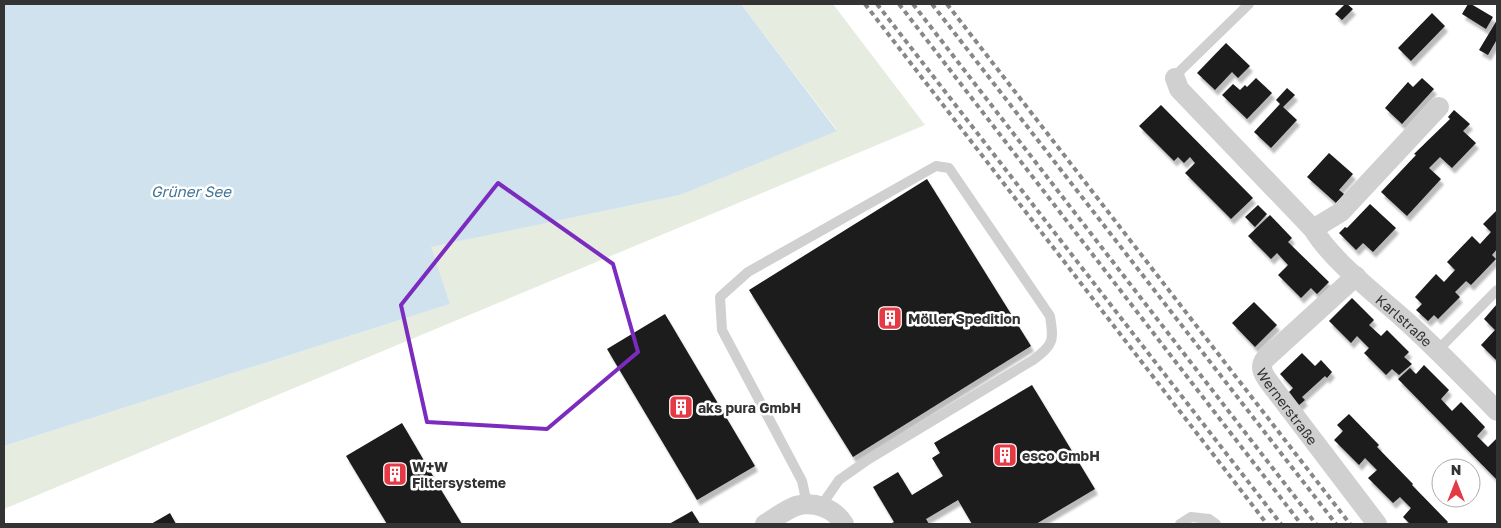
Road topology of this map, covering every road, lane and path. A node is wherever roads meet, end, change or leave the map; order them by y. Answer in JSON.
{"nodes":[{"id":1,"x":1249,"y":4,"type":"edge"},
{"id":2,"x":1175,"y":78,"type":"joint"},
{"id":3,"x":1439,"y":107,"type":"dead end"},
{"id":4,"x":1313,"y":229,"type":"junction"},
{"id":5,"x":1356,"y":276,"type":"junction"},
{"id":6,"x":1497,"y":290,"type":"edge"},
{"id":7,"x":1438,"y":350,"type":"junction"},
{"id":8,"x":1497,"y":411,"type":"edge"},
{"id":9,"x":814,"y":505,"type":"junction"},
{"id":10,"x":765,"y":524,"type":"edge"},
{"id":11,"x":844,"y":524,"type":"edge"},
{"id":12,"x":1180,"y":524,"type":"edge"},
{"id":13,"x":1216,"y":524,"type":"edge"},
{"id":14,"x":1377,"y":524,"type":"edge"}],
"edges":[{"from":1,"to":2,"type":"lane"},
{"from":2,"to":4,"type":"street","name":"Karlstraße"},
{"from":3,"to":4,"type":"street"},
{"from":4,"to":5,"type":"street","name":"Karlstraße"},
{"from":5,"to":7,"type":"street","name":"Karlstraße"},
{"from":5,"to":14,"type":"street","name":"Wernerstraße"},
{"from":6,"to":7,"type":"lane"},
{"from":7,"to":8,"type":"street","name":"Karlstraße"},
{"from":9,"to":9,"type":"lane"},
{"from":9,"to":10,"type":"street"},
{"from":9,"to":11,"type":"street"},
{"from":12,"to":13,"type":"lane"}]}
